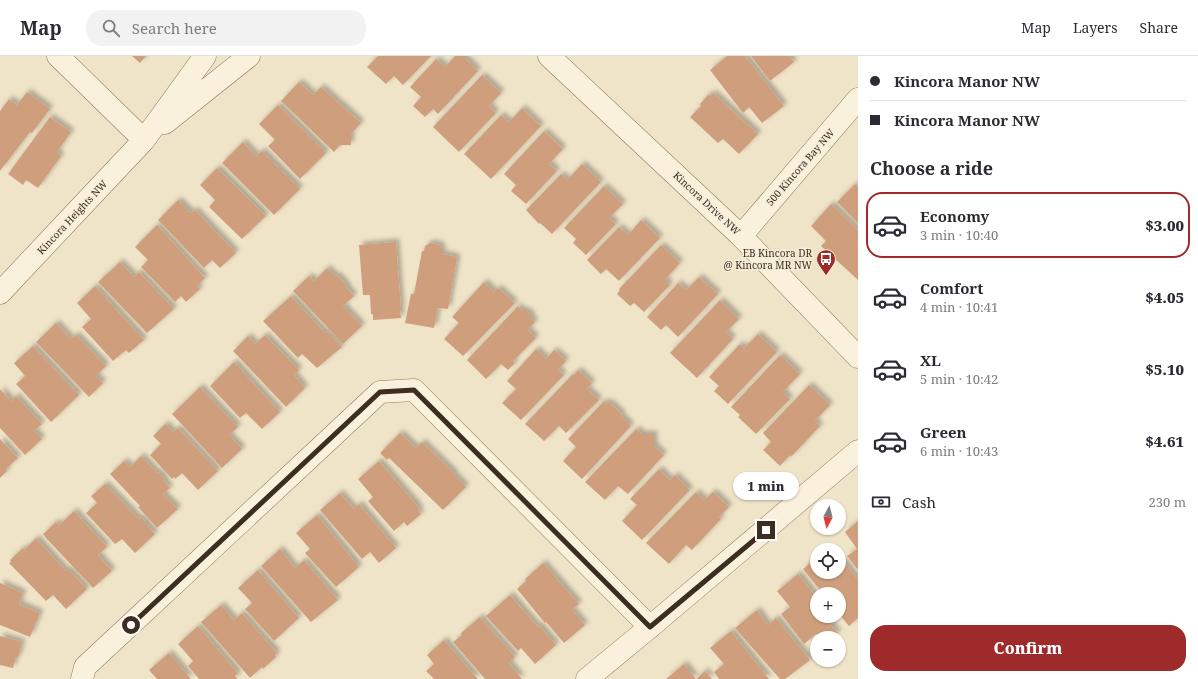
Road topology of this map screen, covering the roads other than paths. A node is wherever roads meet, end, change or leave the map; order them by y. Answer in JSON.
{"nodes":[{"id":1,"x":58,"y":56,"type":"edge"},
{"id":2,"x":205,"y":56,"type":"edge"},
{"id":3,"x":249,"y":56,"type":"edge"},
{"id":4,"x":549,"y":56,"type":"edge"},
{"id":5,"x":858,"y":99,"type":"edge"},
{"id":6,"x":144,"y":140,"type":"junction"},
{"id":7,"x":741,"y":236,"type":"junction"},
{"id":8,"x":0,"y":293,"type":"edge"},
{"id":9,"x":858,"y":357,"type":"edge"},
{"id":10,"x":858,"y":452,"type":"edge"},
{"id":11,"x":650,"y":627,"type":"junction"},
{"id":12,"x":82,"y":679,"type":"edge"},
{"id":13,"x":587,"y":679,"type":"edge"}],
"edges":[{"from":1,"to":6,"type":"street"},
{"from":2,"to":6,"type":"street","name":"Kincora Heights NW"},
{"from":3,"to":6,"type":"street","name":"Kincora Heights NW"},
{"from":4,"to":7,"type":"street","name":"Kincora Drive NW"},
{"from":5,"to":7,"type":"street","name":"500 Kincora Bay NW"},
{"from":6,"to":8,"type":"street","name":"Kincora Heights NW"},
{"from":7,"to":9,"type":"street","name":"Kincora Drive NW"},
{"from":10,"to":11,"type":"street"},
{"from":11,"to":12,"type":"street"},
{"from":11,"to":13,"type":"street"}]}
